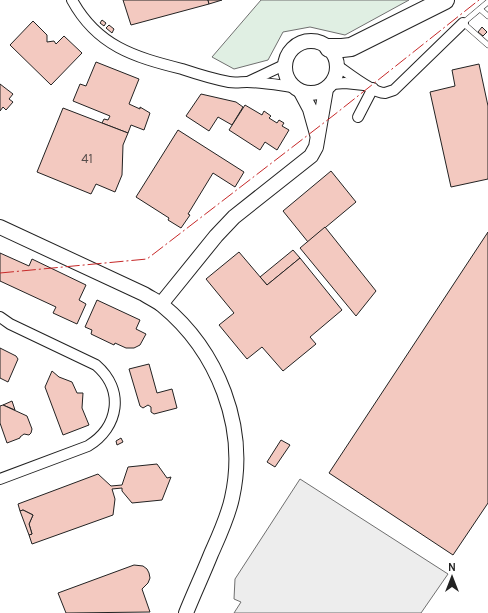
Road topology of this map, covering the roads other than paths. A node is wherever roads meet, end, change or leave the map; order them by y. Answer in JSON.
{"nodes":[{"id":1,"x":72,"y":0,"type":"edge"},
{"id":2,"x":445,"y":0,"type":"edge"},
{"id":3,"x":488,"y":2,"type":"edge"},
{"id":4,"x":480,"y":9,"type":"junction"},
{"id":5,"x":488,"y":16,"type":"edge"},
{"id":6,"x":463,"y":23,"type":"junction"},
{"id":7,"x":488,"y":46,"type":"edge"},
{"id":8,"x":329,"y":48,"type":"junction"},
{"id":9,"x":284,"y":65,"type":"junction"},
{"id":10,"x":338,"y":66,"type":"junction"},
{"id":11,"x":248,"y":82,"type":"junction"},
{"id":12,"x":329,"y":87,"type":"junction"},
{"id":13,"x":369,"y":87,"type":"junction"},
{"id":14,"x":297,"y":89,"type":"junction"},
{"id":15,"x":358,"y":117,"type":"dead end"},
{"id":16,"x":318,"y":138,"type":"junction"},
{"id":17,"x":0,"y":227,"type":"edge"},
{"id":18,"x":161,"y":304,"type":"junction"},
{"id":19,"x":0,"y":317,"type":"edge"},
{"id":20,"x":5,"y":323,"type":"edge"},
{"id":21,"x":0,"y":479,"type":"edge"},
{"id":22,"x":186,"y":613,"type":"edge"}],
"edges":[{"from":1,"to":11,"type":"street"},
{"from":2,"to":8,"type":"highway"},
{"from":3,"to":4,"type":"lane"},
{"from":4,"to":5,"type":"lane"},
{"from":4,"to":6,"type":"lane"},
{"from":6,"to":7,"type":"lane"},
{"from":6,"to":13,"type":"street"},
{"from":8,"to":9,"type":"main road"},
{"from":8,"to":10,"type":"main road"},
{"from":9,"to":11,"type":"street"},
{"from":9,"to":14,"type":"main road"},
{"from":10,"to":12,"type":"main road"},
{"from":10,"to":13,"type":"street"},
{"from":11,"to":14,"type":"street"},
{"from":12,"to":13,"type":"street"},
{"from":12,"to":14,"type":"main road"},
{"from":12,"to":16,"type":"main road"},
{"from":13,"to":15,"type":"street"},
{"from":14,"to":16,"type":"main road"},
{"from":16,"to":18,"type":"main road"},
{"from":17,"to":18,"type":"main road"},
{"from":18,"to":22,"type":"main road"},
{"from":19,"to":20,"type":"street"},
{"from":20,"to":21,"type":"street"}]}
